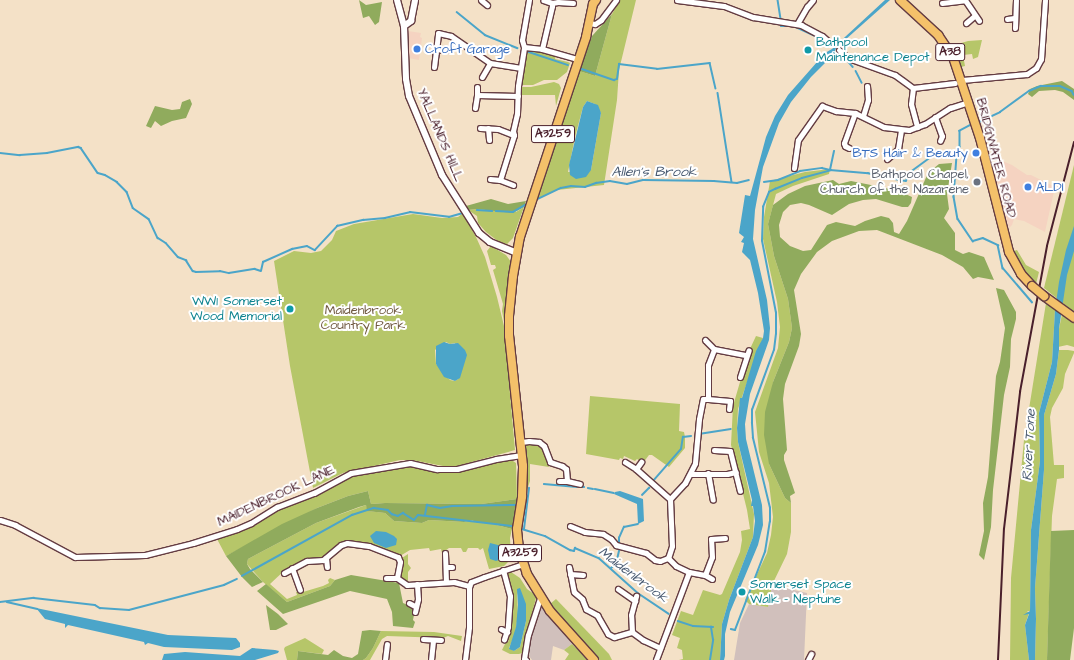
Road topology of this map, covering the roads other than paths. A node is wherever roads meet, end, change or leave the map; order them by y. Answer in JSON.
{"nodes":[{"id":1,"x":397,"y":0,"type":"edge"},
{"id":2,"x":416,"y":0,"type":"edge"},
{"id":3,"x":481,"y":0,"type":"edge"},
{"id":4,"x":528,"y":0,"type":"edge"},
{"id":5,"x":542,"y":0,"type":"edge"},
{"id":6,"x":616,"y":0,"type":"edge"},
{"id":7,"x":677,"y":0,"type":"edge"},
{"id":8,"x":814,"y":0,"type":"edge"},
{"id":9,"x":900,"y":0,"type":"edge"},
{"id":10,"x":965,"y":0,"type":"edge"},
{"id":11,"x":1016,"y":0,"type":"edge"},
{"id":12,"x":1046,"y":0,"type":"edge"},
{"id":13,"x":594,"y":1,"type":"edge"},
{"id":14,"x":951,"y":1,"type":"edge"},
{"id":15,"x":552,"y":3,"type":"junction"},
{"id":16,"x":942,"y":3,"type":"dead end"},
{"id":17,"x":573,"y":4,"type":"dead end"},
{"id":18,"x":487,"y":5,"type":"dead end"},
{"id":19,"x":974,"y":16,"type":"junction"},
{"id":20,"x":1014,"y":18,"type":"junction"},
{"id":21,"x":1007,"y":19,"type":"dead end"},
{"id":22,"x":979,"y":21,"type":"dead end"},
{"id":23,"x":590,"y":23,"type":"junction"},
{"id":24,"x":966,"y":23,"type":"dead end"},
{"id":25,"x":797,"y":24,"type":"junction"},
{"id":26,"x":404,"y":26,"type":"junction"},
{"id":27,"x":1015,"y":28,"type":"dead end"},
{"id":28,"x":830,"y":43,"type":"dead end"},
{"id":29,"x":524,"y":47,"type":"junction"},
{"id":30,"x":435,"y":49,"type":"junction"},
{"id":31,"x":542,"y":49,"type":"junction"},
{"id":32,"x":446,"y":50,"type":"dead end"},
{"id":33,"x":839,"y":50,"type":"dead end"},
{"id":34,"x":578,"y":59,"type":"junction"},
{"id":35,"x":490,"y":63,"type":"junction"},
{"id":36,"x":434,"y":67,"type":"dead end"},
{"id":37,"x":520,"y":68,"type":"junction"},
{"id":38,"x":482,"y":77,"type":"dead end"},
{"id":39,"x":959,"y":82,"type":"junction"},
{"id":40,"x":477,"y":87,"type":"dead end"},
{"id":41,"x":912,"y":88,"type":"junction"},
{"id":42,"x":869,"y":89,"type":"dead end"},
{"id":43,"x":477,"y":95,"type":"junction"},
{"id":44,"x":518,"y":96,"type":"junction"},
{"id":45,"x":969,"y":102,"type":"junction"},
{"id":46,"x":475,"y":108,"type":"dead end"},
{"id":47,"x":855,"y":113,"type":"junction"},
{"id":48,"x":863,"y":116,"type":"junction"},
{"id":49,"x":935,"y":117,"type":"junction"},
{"id":50,"x":480,"y":128,"type":"dead end"},
{"id":51,"x":488,"y":128,"type":"junction"},
{"id":52,"x":917,"y":128,"type":"junction"},
{"id":53,"x":901,"y":130,"type":"junction"},
{"id":54,"x":514,"y":135,"type":"junction"},
{"id":55,"x":942,"y":138,"type":"dead end"},
{"id":56,"x":489,"y":140,"type":"dead end"},
{"id":57,"x":844,"y":147,"type":"dead end"},
{"id":58,"x":891,"y":158,"type":"dead end"},
{"id":59,"x":794,"y":168,"type":"dead end"},
{"id":60,"x":490,"y":179,"type":"dead end"},
{"id":61,"x":500,"y":180,"type":"junction"},
{"id":62,"x":513,"y":185,"type":"dead end"},
{"id":63,"x":517,"y":253,"type":"junction"},
{"id":64,"x":1072,"y":317,"type":"edge"},
{"id":65,"x":705,"y":340,"type":"dead end"},
{"id":66,"x":714,"y":349,"type":"junction"},
{"id":67,"x":749,"y":350,"type":"dead end"},
{"id":68,"x":746,"y":355,"type":"junction"},
{"id":69,"x":740,"y":377,"type":"dead end"},
{"id":70,"x":708,"y":399,"type":"junction"},
{"id":71,"x":729,"y":410,"type":"dead end"},
{"id":72,"x":520,"y":442,"type":"junction"},
{"id":73,"x":714,"y":450,"type":"dead end"},
{"id":74,"x":522,"y":455,"type":"junction"},
{"id":75,"x":625,"y":462,"type":"dead end"},
{"id":76,"x":641,"y":462,"type":"dead end"},
{"id":77,"x":636,"y":469,"type":"junction"},
{"id":78,"x":736,"y":472,"type":"junction"},
{"id":79,"x":708,"y":473,"type":"junction"},
{"id":80,"x":691,"y":474,"type":"junction"},
{"id":81,"x":559,"y":481,"type":"dead end"},
{"id":82,"x":566,"y":481,"type":"junction"},
{"id":83,"x":580,"y":484,"type":"dead end"},
{"id":84,"x":740,"y":491,"type":"dead end"},
{"id":85,"x":670,"y":499,"type":"junction"},
{"id":86,"x":713,"y":500,"type":"dead end"},
{"id":87,"x":0,"y":520,"type":"edge"},
{"id":88,"x":570,"y":526,"type":"dead end"},
{"id":89,"x":725,"y":538,"type":"dead end"},
{"id":90,"x":446,"y":553,"type":"dead end"},
{"id":91,"x":326,"y":558,"type":"junction"},
{"id":92,"x":668,"y":558,"type":"junction"},
{"id":93,"x":523,"y":564,"type":"junction"},
{"id":94,"x":569,"y":566,"type":"dead end"},
{"id":95,"x":327,"y":567,"type":"dead end"},
{"id":96,"x":446,"y":567,"type":"junction"},
{"id":97,"x":452,"y":567,"type":"dead end"},
{"id":98,"x":292,"y":568,"type":"junction"},
{"id":99,"x":503,"y":570,"type":"junction"},
{"id":100,"x":689,"y":572,"type":"junction"},
{"id":101,"x":284,"y":573,"type":"dead end"},
{"id":102,"x":570,"y":574,"type":"junction"},
{"id":103,"x":583,"y":574,"type":"dead end"},
{"id":104,"x":705,"y":575,"type":"junction"},
{"id":105,"x":386,"y":578,"type":"dead end"},
{"id":106,"x":397,"y":578,"type":"junction"},
{"id":107,"x":712,"y":579,"type":"dead end"},
{"id":108,"x":446,"y":582,"type":"junction"},
{"id":109,"x":417,"y":584,"type":"junction"},
{"id":110,"x":469,"y":586,"type":"junction"},
{"id":111,"x":618,"y":589,"type":"dead end"},
{"id":112,"x":300,"y":590,"type":"dead end"},
{"id":113,"x":540,"y":596,"type":"junction"},
{"id":114,"x":409,"y":603,"type":"dead end"},
{"id":115,"x":415,"y":606,"type":"junction"},
{"id":116,"x":415,"y":612,"type":"dead end"},
{"id":117,"x":501,"y":629,"type":"dead end"},
{"id":118,"x":507,"y":632,"type":"junction"},
{"id":119,"x":632,"y":632,"type":"junction"},
{"id":120,"x":423,"y":639,"type":"dead end"},
{"id":121,"x":504,"y":639,"type":"dead end"},
{"id":122,"x":433,"y":640,"type":"junction"},
{"id":123,"x":441,"y":640,"type":"dead end"},
{"id":124,"x":387,"y":644,"type":"dead end"},
{"id":125,"x":660,"y":648,"type":"junction"},
{"id":126,"x":811,"y":654,"type":"dead end"},
{"id":127,"x":385,"y":660,"type":"edge"},
{"id":128,"x":431,"y":660,"type":"edge"},
{"id":129,"x":465,"y":660,"type":"edge"},
{"id":130,"x":526,"y":660,"type":"edge"},
{"id":131,"x":594,"y":660,"type":"edge"},
{"id":132,"x":656,"y":660,"type":"edge"},
{"id":133,"x":808,"y":660,"type":"edge"}],
"edges":[{"from":1,"to":26,"type":"street","name":"YALLANDS HILL"},
{"from":2,"to":26,"type":"street"},
{"from":3,"to":18,"type":"street"},
{"from":4,"to":29,"type":"street"},
{"from":5,"to":15,"type":"street"},
{"from":6,"to":23,"type":"street"},
{"from":7,"to":25,"type":"street"},
{"from":8,"to":25,"type":"street"},
{"from":9,"to":39,"type":"main road","name":"BRIDGWATER ROAD","number":"A38"},
{"from":10,"to":14,"type":"street"},
{"from":10,"to":19,"type":"street"},
{"from":11,"to":20,"type":"street"},
{"from":12,"to":39,"type":"street"},
{"from":13,"to":23,"type":"main road","number":"A3259"},
{"from":14,"to":16,"type":"street"},
{"from":15,"to":17,"type":"street"},
{"from":15,"to":31,"type":"street"},
{"from":19,"to":22,"type":"street"},
{"from":19,"to":24,"type":"street"},
{"from":20,"to":21,"type":"street"},
{"from":20,"to":27,"type":"street"},
{"from":23,"to":34,"type":"main road","number":"A3259"},
{"from":25,"to":28,"type":"street"},
{"from":26,"to":63,"type":"street","name":"YALLANDS HILL"},
{"from":29,"to":31,"type":"street"},
{"from":29,"to":37,"type":"street"},
{"from":30,"to":32,"type":"street"},
{"from":30,"to":35,"type":"street"},
{"from":30,"to":36,"type":"street"},
{"from":31,"to":34,"type":"street"},
{"from":33,"to":41,"type":"street"},
{"from":34,"to":63,"type":"main road","number":"A3259"},
{"from":35,"to":37,"type":"street"},
{"from":35,"to":38,"type":"street"},
{"from":37,"to":44,"type":"street"},
{"from":39,"to":41,"type":"street"},
{"from":39,"to":45,"type":"main road","name":"BRIDGWATER ROAD","number":"A38"},
{"from":40,"to":43,"type":"street"},
{"from":41,"to":52,"type":"street"},
{"from":42,"to":48,"type":"street"},
{"from":43,"to":44,"type":"street"},
{"from":43,"to":46,"type":"street"},
{"from":44,"to":54,"type":"street"},
{"from":45,"to":49,"type":"street"},
{"from":45,"to":64,"type":"main road","name":"BRIDGWATER ROAD","number":"A38","bridge":true},
{"from":47,"to":48,"type":"street"},
{"from":47,"to":57,"type":"street"},
{"from":47,"to":59,"type":"street"},
{"from":48,"to":53,"type":"street"},
{"from":49,"to":52,"type":"street"},
{"from":49,"to":55,"type":"street"},
{"from":50,"to":51,"type":"street"},
{"from":51,"to":54,"type":"street"},
{"from":51,"to":56,"type":"street"},
{"from":52,"to":53,"type":"street"},
{"from":53,"to":58,"type":"street"},
{"from":54,"to":61,"type":"street"},
{"from":60,"to":61,"type":"street"},
{"from":61,"to":62,"type":"street"},
{"from":63,"to":72,"type":"main road","number":"A3259"},
{"from":65,"to":66,"type":"street"},
{"from":66,"to":68,"type":"street"},
{"from":66,"to":70,"type":"street"},
{"from":67,"to":68,"type":"street"},
{"from":68,"to":69,"type":"street"},
{"from":70,"to":71,"type":"street"},
{"from":70,"to":80,"type":"street"},
{"from":72,"to":74,"type":"main road","number":"A3259"},
{"from":72,"to":82,"type":"street"},
{"from":73,"to":78,"type":"street"},
{"from":74,"to":87,"type":"street","name":"MAIDENBROOK LANE"},
{"from":74,"to":93,"type":"main road","number":"A3259"},
{"from":75,"to":77,"type":"street"},
{"from":76,"to":77,"type":"street"},
{"from":77,"to":85,"type":"street"},
{"from":78,"to":79,"type":"street"},
{"from":78,"to":84,"type":"street"},
{"from":79,"to":80,"type":"street"},
{"from":79,"to":86,"type":"street"},
{"from":80,"to":85,"type":"street"},
{"from":81,"to":82,"type":"street"},
{"from":82,"to":83,"type":"street"},
{"from":85,"to":92,"type":"street"},
{"from":88,"to":92,"type":"street"},
{"from":89,"to":104,"type":"street"},
{"from":90,"to":96,"type":"street"},
{"from":91,"to":95,"type":"street"},
{"from":91,"to":98,"type":"street"},
{"from":91,"to":106,"type":"street"},
{"from":92,"to":100,"type":"street"},
{"from":93,"to":99,"type":"street"},
{"from":93,"to":113,"type":"main road","number":"A3259"},
{"from":94,"to":102,"type":"street"},
{"from":96,"to":97,"type":"street"},
{"from":96,"to":108,"type":"street"},
{"from":98,"to":101,"type":"street"},
{"from":98,"to":112,"type":"street"},
{"from":99,"to":110,"type":"street"},
{"from":99,"to":118,"type":"street"},
{"from":100,"to":104,"type":"street"},
{"from":100,"to":125,"type":"street"},
{"from":102,"to":103,"type":"street"},
{"from":102,"to":119,"type":"street"},
{"from":104,"to":107,"type":"street"},
{"from":105,"to":106,"type":"street"},
{"from":106,"to":109,"type":"street"},
{"from":108,"to":109,"type":"street"},
{"from":108,"to":110,"type":"street"},
{"from":109,"to":115,"type":"street"},
{"from":110,"to":129,"type":"street"},
{"from":111,"to":119,"type":"street"},
{"from":113,"to":130,"type":"street"},
{"from":113,"to":131,"type":"main road","number":"A3259"},
{"from":114,"to":115,"type":"street"},
{"from":115,"to":116,"type":"street"},
{"from":117,"to":118,"type":"street"},
{"from":118,"to":121,"type":"street"},
{"from":119,"to":125,"type":"street"},
{"from":120,"to":122,"type":"street"},
{"from":122,"to":123,"type":"street"},
{"from":122,"to":128,"type":"street"},
{"from":124,"to":127,"type":"street"},
{"from":125,"to":132,"type":"street"},
{"from":126,"to":133,"type":"street"}]}
